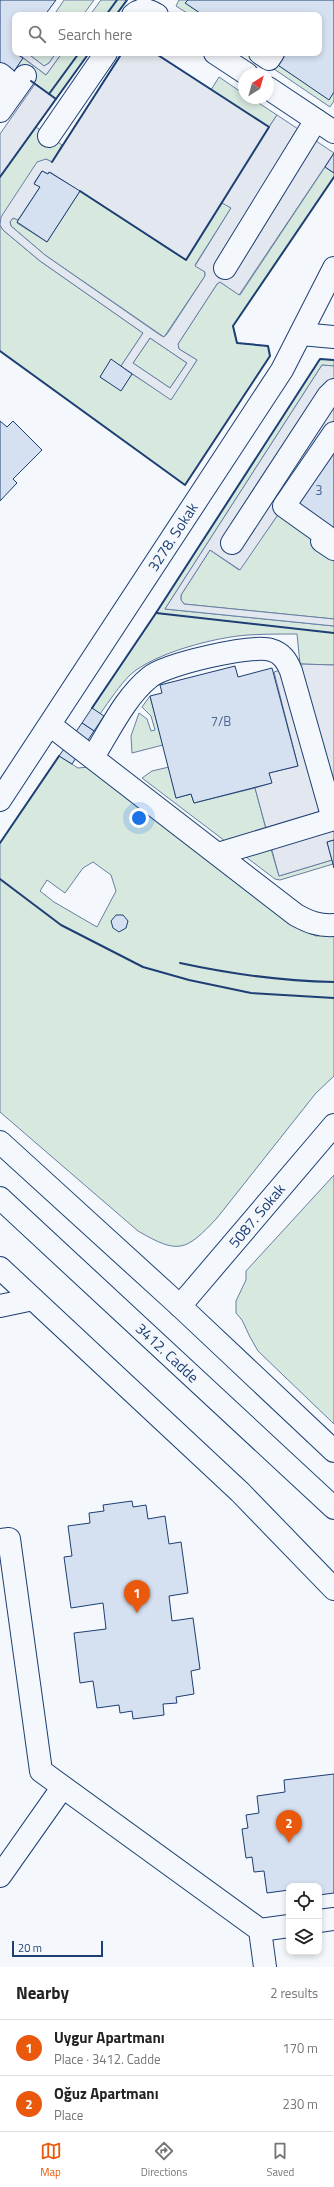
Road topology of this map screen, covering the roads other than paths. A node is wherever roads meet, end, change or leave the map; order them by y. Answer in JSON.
{"nodes":[{"id":1,"x":137,"y":12,"type":"edge"},
{"id":2,"x":150,"y":12,"type":"edge"},
{"id":3,"x":104,"y":56,"type":"edge"},
{"id":4,"x":220,"y":56,"type":"edge"},
{"id":5,"x":238,"y":68,"type":"edge"},
{"id":6,"x":0,"y":74,"type":"edge"},
{"id":7,"x":25,"y":76,"type":"dead end"},
{"id":8,"x":0,"y":87,"type":"edge"},
{"id":9,"x":274,"y":92,"type":"edge"},
{"id":10,"x":0,"y":111,"type":"edge"},
{"id":11,"x":328,"y":123,"type":"edge"},
{"id":12,"x":49,"y":136,"type":"dead end"},
{"id":13,"x":225,"y":268,"type":"dead end"},
{"id":14,"x":334,"y":268,"type":"edge"},
{"id":15,"x":301,"y":334,"type":"junction"},
{"id":16,"x":334,"y":338,"type":"edge"},
{"id":17,"x":334,"y":390,"type":"edge"},
{"id":18,"x":334,"y":433,"type":"edge"},
{"id":19,"x":334,"y":438,"type":"edge"},
{"id":20,"x":334,"y":538,"type":"edge"},
{"id":21,"x":232,"y":543,"type":"dead end"},
{"id":22,"x":334,"y":549,"type":"edge"},
{"id":23,"x":50,"y":725,"type":"junction"},
{"id":24,"x":93,"y":757,"type":"junction"},
{"id":25,"x":0,"y":800,"type":"edge"},
{"id":26,"x":333,"y":819,"type":"edge"},
{"id":27,"x":218,"y":854,"type":"junction"},
{"id":28,"x":334,"y":925,"type":"edge"},
{"id":29,"x":334,"y":1125,"type":"edge"},
{"id":30,"x":0,"y":1142,"type":"edge"},
{"id":31,"x":0,"y":1198,"type":"edge"},
{"id":32,"x":0,"y":1268,"type":"edge"},
{"id":33,"x":33,"y":1299,"type":"junction"},
{"id":34,"x":0,"y":1306,"type":"edge"},
{"id":35,"x":180,"y":1306,"type":"junction"},
{"id":36,"x":334,"y":1451,"type":"edge"},
{"id":37,"x":334,"y":1508,"type":"edge"},
{"id":38,"x":0,"y":1540,"type":"edge"},
{"id":39,"x":334,"y":1589,"type":"edge"},
{"id":40,"x":62,"y":1788,"type":"junction"},
{"id":41,"x":0,"y":1876,"type":"edge"},
{"id":42,"x":334,"y":1919,"type":"edge"},
{"id":43,"x":322,"y":1921,"type":"edge"},
{"id":44,"x":286,"y":1926,"type":"edge"},
{"id":45,"x":260,"y":1930,"type":"junction"},
{"id":46,"x":265,"y":1967,"type":"edge"}],
"edges":[{"from":1,"to":2,"type":"street"},
{"from":3,"to":12,"type":"street"},
{"from":4,"to":5,"type":"street"},
{"from":6,"to":8,"type":"street"},
{"from":7,"to":10,"type":"street"},
{"from":9,"to":11,"type":"street"},
{"from":11,"to":13,"type":"street"},
{"from":14,"to":15,"type":"street","name":"3278. Sokak"},
{"from":15,"to":16,"type":"street"},
{"from":15,"to":23,"type":"street","name":"3278. Sokak"},
{"from":17,"to":21,"type":"street"},
{"from":18,"to":22,"type":"street"},
{"from":19,"to":20,"type":"street"},
{"from":23,"to":24,"type":"street"},
{"from":23,"to":25,"type":"street","name":"3278. Sokak"},
{"from":24,"to":26,"type":"street"},
{"from":24,"to":27,"type":"street"},
{"from":26,"to":27,"type":"street"},
{"from":27,"to":28,"type":"street"},
{"from":29,"to":35,"type":"street","name":"5087. Sokak"},
{"from":30,"to":35,"type":"street"},
{"from":31,"to":37,"type":"street","name":"3412. Cadde"},
{"from":32,"to":33,"type":"street"},
{"from":33,"to":34,"type":"street"},
{"from":33,"to":39,"type":"street"},
{"from":35,"to":36,"type":"street"},
{"from":38,"to":40,"type":"street"},
{"from":40,"to":41,"type":"street"},
{"from":40,"to":45,"type":"street"},
{"from":42,"to":43,"type":"street"},
{"from":44,"to":45,"type":"street"},
{"from":45,"to":46,"type":"street"}]}
